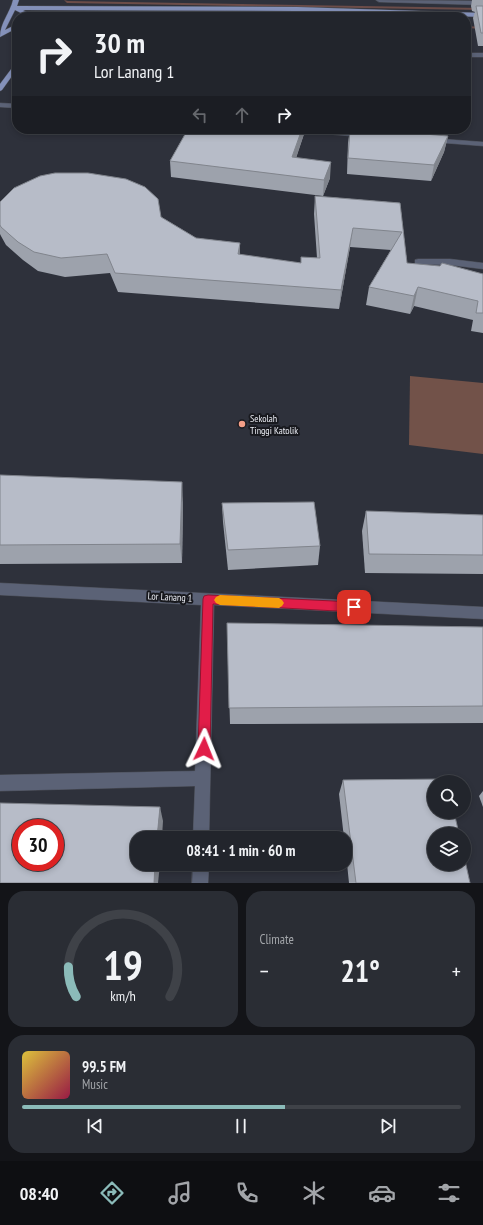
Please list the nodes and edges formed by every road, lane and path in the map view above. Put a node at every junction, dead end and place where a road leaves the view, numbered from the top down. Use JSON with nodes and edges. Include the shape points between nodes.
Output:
{"nodes":[{"id":1,"x":16,"y":0,"type":"edge"},
{"id":2,"x":379,"y":0,"type":"edge"},
{"id":3,"x":483,"y":3,"type":"edge"},
{"id":4,"x":42,"y":5,"type":"junction"},
{"id":5,"x":14,"y":8,"type":"junction"},
{"id":6,"x":22,"y":12,"type":"edge"},
{"id":7,"x":36,"y":12,"type":"edge"},
{"id":8,"x":42,"y":12,"type":"edge"},
{"id":9,"x":380,"y":12,"type":"edge"},
{"id":10,"x":471,"y":15,"type":"edge"},
{"id":11,"x":483,"y":15,"type":"edge"},
{"id":12,"x":471,"y":20,"type":"edge"},
{"id":13,"x":483,"y":20,"type":"edge"},
{"id":14,"x":12,"y":29,"type":"edge"},
{"id":15,"x":0,"y":35,"type":"edge"},
{"id":16,"x":471,"y":55,"type":"edge"},
{"id":17,"x":483,"y":55,"type":"edge"},
{"id":18,"x":12,"y":72,"type":"edge"},
{"id":19,"x":0,"y":89,"type":"edge"},
{"id":20,"x":0,"y":105,"type":"edge"},
{"id":21,"x":12,"y":106,"type":"edge"},
{"id":22,"x":350,"y":134,"type":"edge"},
{"id":23,"x":374,"y":136,"type":"edge"},
{"id":24,"x":421,"y":140,"type":"edge"},
{"id":25,"x":483,"y":144,"type":"edge"},
{"id":26,"x":418,"y":262,"type":"edge"},
{"id":27,"x":483,"y":266,"type":"edge"},
{"id":28,"x":0,"y":589,"type":"edge"},
{"id":29,"x":208,"y":599,"type":"junction"},
{"id":30,"x":483,"y":613,"type":"edge"},
{"id":31,"x":203,"y":778,"type":"junction"},
{"id":32,"x":0,"y":783,"type":"edge"},
{"id":33,"x":201,"y":831,"type":"edge"},
{"id":34,"x":201,"y":871,"type":"edge"},
{"id":35,"x":200,"y":883,"type":"edge"}],
"edges":[{"from":1,"to":5,"type":"main road"},
{"from":2,"to":3,"type":"street"},
{"from":4,"to":5,"type":"main road"},
{"from":4,"to":7,"type":"main road"},
{"from":4,"to":8,"type":"main road"},
{"from":4,"to":9,"type":"main road"},
{"from":5,"to":6,"type":"main road"},
{"from":5,"to":15,"type":"main road"},
{"from":10,"to":11,"type":"main road"},
{"from":12,"to":13,"type":"main road"},
{"from":14,"to":15,"type":"main road"},
{"from":16,"to":17,"type":"street"},
{"from":18,"to":19,"type":"main road"},
{"from":20,"to":21,"type":"street"},
{"from":22,"to":23,"type":"street"},
{"from":24,"to":25,"type":"street"},
{"from":26,"to":27,"type":"street"},
{"from":28,"to":29,"type":"street","name":"Lor Lanang 1"},
{"from":29,"to":30,"type":"street","name":"Lor Lanang 1"},
{"from":29,"to":31,"type":"street"},
{"from":31,"to":32,"type":"street"},
{"from":31,"to":33,"type":"street"},
{"from":34,"to":35,"type":"street"}]}
